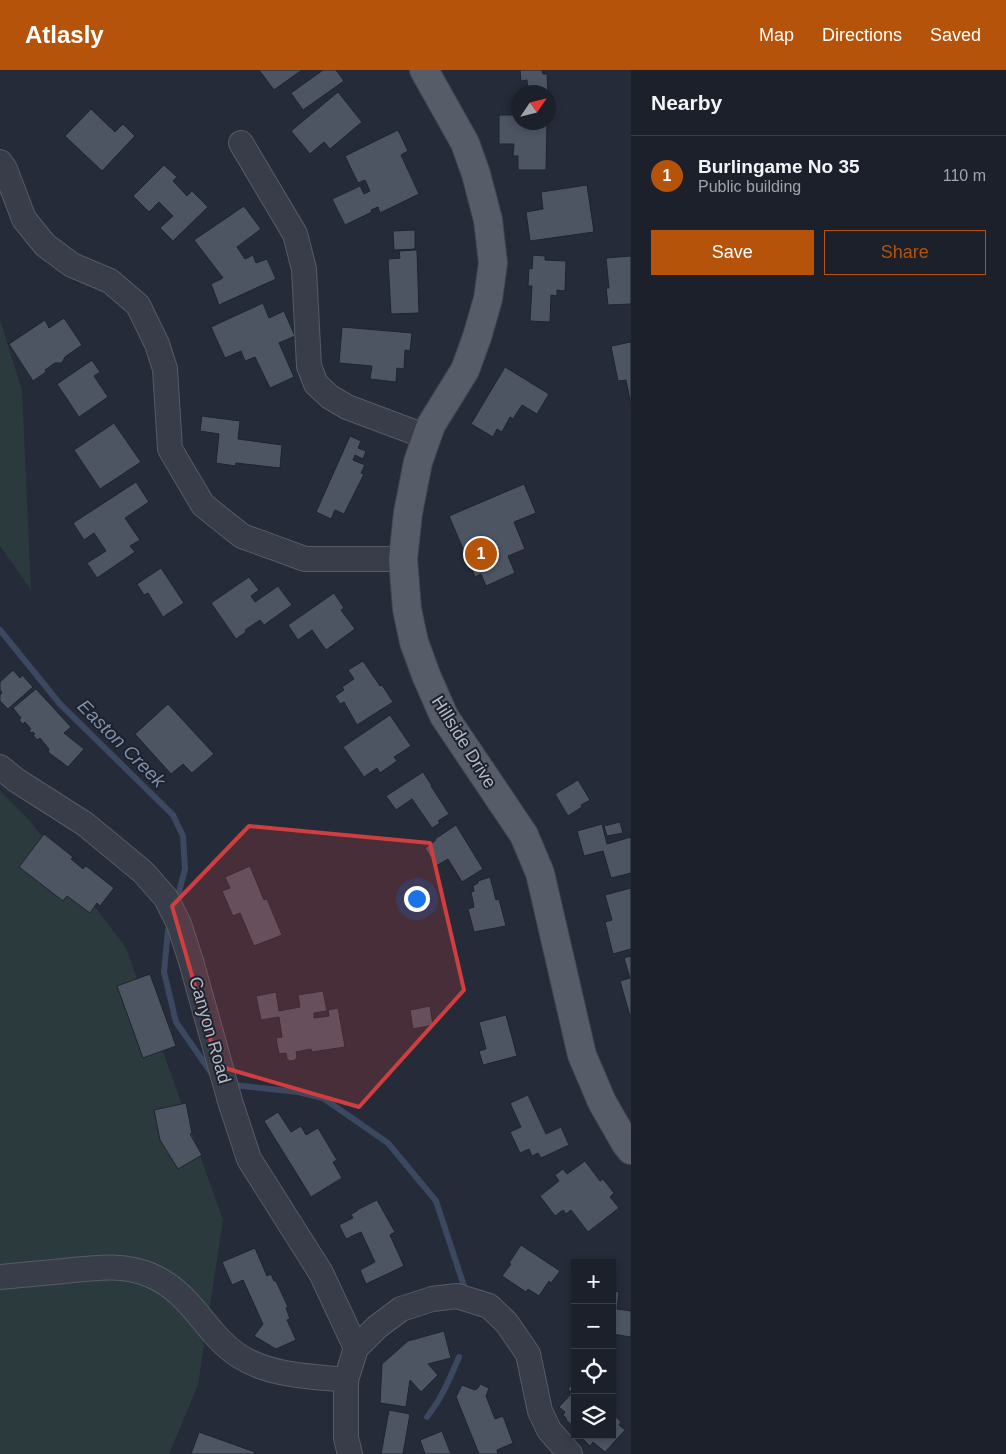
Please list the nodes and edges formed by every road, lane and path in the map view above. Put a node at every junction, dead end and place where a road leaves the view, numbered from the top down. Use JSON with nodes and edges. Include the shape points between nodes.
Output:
{"nodes":[{"id":1,"x":424,"y":70,"type":"edge"},
{"id":2,"x":241,"y":143,"type":"dead end"},
{"id":3,"x":0,"y":162,"type":"edge"},
{"id":4,"x":427,"y":437,"type":"junction"},
{"id":5,"x":403,"y":559,"type":"junction"},
{"id":6,"x":0,"y":767,"type":"edge"},
{"id":7,"x":631,"y":1150,"type":"edge"},
{"id":8,"x":0,"y":1277,"type":"edge"},
{"id":9,"x":356,"y":1348,"type":"junction"},
{"id":10,"x":346,"y":1380,"type":"junction"},
{"id":11,"x":350,"y":1454,"type":"edge"},
{"id":12,"x":570,"y":1454,"type":"edge"}],
"edges":[{"from":1,"to":4,"type":"main road","name":"Hillside Drive","via":[[465,143],[488,220],[493,263],[488,299],[465,370]]},
{"from":2,"to":4,"type":"street","via":[[295,234],[304,269],[309,366],[316,384],[347,407]]},
{"from":3,"to":5,"type":"street","via":[[24,219],[45,245],[72,265],[110,281],[138,305],[165,369],[170,449],[203,505],[242,536],[306,559]]},
{"from":4,"to":5,"type":"main road","name":"Hillside Drive","via":[[418,462]]},
{"from":5,"to":7,"type":"main road","name":"Hillside Drive","via":[[407,608],[414,642],[426,675],[444,716],[524,835],[534,857],[552,918],[582,1055],[602,1102]]},
{"from":6,"to":9,"type":"street","name":"Canyon Road","via":[[85,824],[143,872],[166,898],[188,952],[249,1159],[321,1273]]},
{"from":8,"to":10,"type":"street","via":[[111,1267],[131,1269],[171,1286],[225,1344],[256,1365],[287,1374]]},
{"from":9,"to":10,"type":"street"},
{"from":9,"to":12,"type":"street","via":[[377,1326],[401,1309],[432,1299],[457,1296],[489,1306],[506,1322],[528,1354],[540,1411],[549,1430]]},
{"from":10,"to":11,"type":"street","via":[[346,1438]]}]}
